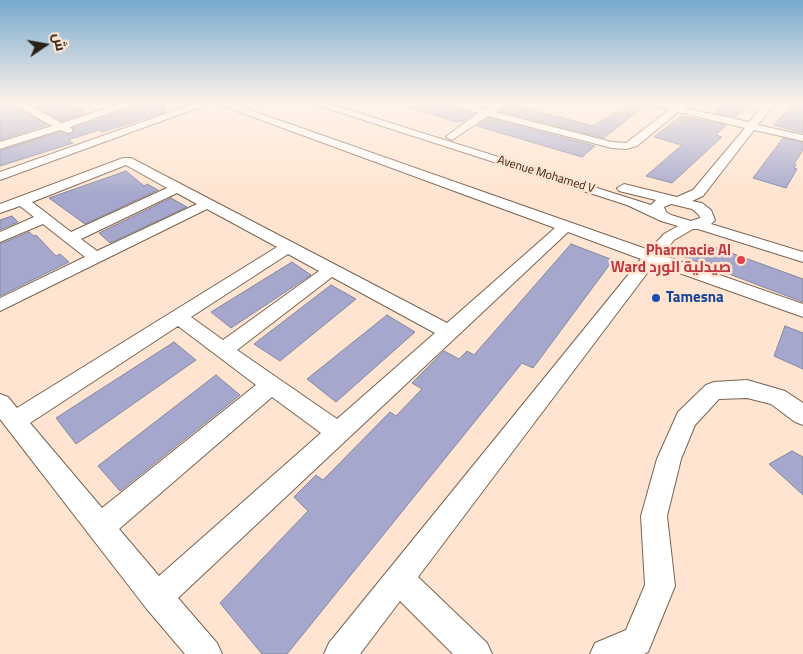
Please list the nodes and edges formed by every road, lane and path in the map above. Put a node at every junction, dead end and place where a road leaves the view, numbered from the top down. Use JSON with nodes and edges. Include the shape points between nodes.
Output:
{"nodes":[{"id":1,"x":38,"y":134,"type":"edge"},
{"id":2,"x":74,"y":134,"type":"edge"},
{"id":3,"x":122,"y":134,"type":"edge"},
{"id":4,"x":305,"y":134,"type":"edge"},
{"id":5,"x":413,"y":134,"type":"edge"},
{"id":6,"x":441,"y":134,"type":"edge"},
{"id":7,"x":457,"y":134,"type":"edge"},
{"id":8,"x":573,"y":134,"type":"edge"},
{"id":9,"x":646,"y":134,"type":"edge"},
{"id":10,"x":748,"y":134,"type":"edge"},
{"id":11,"x":784,"y":134,"type":"edge"},
{"id":12,"x":452,"y":137,"type":"junction"},
{"id":13,"x":803,"y":138,"type":"edge"},
{"id":14,"x":93,"y":144,"type":"junction"},
{"id":15,"x":0,"y":146,"type":"edge"},
{"id":16,"x":0,"y":176,"type":"edge"},
{"id":17,"x":177,"y":188,"type":"junction"},
{"id":18,"x":676,"y":200,"type":"junction"},
{"id":19,"x":22,"y":201,"type":"junction"},
{"id":20,"x":700,"y":203,"type":"junction"},
{"id":21,"x":207,"y":204,"type":"junction"},
{"id":22,"x":0,"y":210,"type":"edge"},
{"id":23,"x":44,"y":218,"type":"junction"},
{"id":24,"x":665,"y":223,"type":"junction"},
{"id":25,"x":694,"y":225,"type":"junction"},
{"id":26,"x":565,"y":227,"type":"junction"},
{"id":27,"x":0,"y":237,"type":"edge"},
{"id":28,"x":70,"y":238,"type":"junction"},
{"id":29,"x":803,"y":245,"type":"edge"},
{"id":30,"x":288,"y":247,"type":"junction"},
{"id":31,"x":803,"y":257,"type":"edge"},
{"id":32,"x":96,"y":258,"type":"junction"},
{"id":33,"x":651,"y":258,"type":"junction"},
{"id":34,"x":331,"y":270,"type":"junction"},
{"id":35,"x":0,"y":305,"type":"edge"},
{"id":36,"x":803,"y":311,"type":"edge"},
{"id":37,"x":178,"y":318,"type":"junction"},
{"id":38,"x":448,"y":332,"type":"junction"},
{"id":39,"x":223,"y":350,"type":"junction"},
{"id":40,"x":271,"y":385,"type":"junction"},
{"id":41,"x":7,"y":412,"type":"edge"},
{"id":42,"x":803,"y":414,"type":"edge"},
{"id":43,"x":338,"y":433,"type":"junction"},
{"id":44,"x":100,"y":527,"type":"junction"},
{"id":45,"x":400,"y":580,"type":"junction"},
{"id":46,"x":157,"y":597,"type":"junction"},
{"id":47,"x":206,"y":654,"type":"edge"},
{"id":48,"x":340,"y":654,"type":"edge"},
{"id":49,"x":476,"y":654,"type":"edge"},
{"id":50,"x":606,"y":654,"type":"edge"}],
"edges":[{"from":1,"to":15,"type":"street"},
{"from":2,"to":14,"type":"street"},
{"from":3,"to":14,"type":"street"},
{"from":4,"to":26,"type":"street"},
{"from":5,"to":24,"type":"street","name":"Avenue Mohamed V","via":[[632,202]]},
{"from":6,"to":12,"type":"street","name":"Avenue Mohamed V"},
{"from":7,"to":12,"type":"street"},
{"from":8,"to":9,"type":"street","via":[[626,146]]},
{"from":10,"to":20,"type":"street"},
{"from":11,"to":13,"type":"street"},
{"from":12,"to":18,"type":"street","name":"Avenue Mohamed V","via":[[640,193]]},
{"from":14,"to":16,"type":"street"},
{"from":17,"to":19,"type":"street","via":[[126,161]]},
{"from":17,"to":21,"type":"street"},
{"from":17,"to":28,"type":"street"},
{"from":18,"to":20,"type":"street"},
{"from":18,"to":24,"type":"street","via":[[657,206]]},
{"from":19,"to":22,"type":"street"},
{"from":19,"to":23,"type":"street"},
{"from":20,"to":25,"type":"street","via":[[709,217]]},
{"from":20,"to":29,"type":"street","via":[[735,224]]},
{"from":21,"to":30,"type":"street"},
{"from":21,"to":32,"type":"street"},
{"from":23,"to":27,"type":"street"},
{"from":23,"to":28,"type":"street"},
{"from":24,"to":25,"type":"street"},
{"from":24,"to":33,"type":"street"},
{"from":25,"to":31,"type":"street"},
{"from":26,"to":33,"type":"street"},
{"from":26,"to":38,"type":"street"},
{"from":28,"to":32,"type":"street"},
{"from":30,"to":34,"type":"street"},
{"from":30,"to":37,"type":"street"},
{"from":32,"to":35,"type":"street"},
{"from":33,"to":36,"type":"street"},
{"from":33,"to":45,"type":"street"},
{"from":34,"to":38,"type":"street"},
{"from":34,"to":39,"type":"street"},
{"from":37,"to":39,"type":"street"},
{"from":37,"to":41,"type":"street"},
{"from":38,"to":43,"type":"street"},
{"from":39,"to":40,"type":"street"},
{"from":40,"to":43,"type":"street"},
{"from":40,"to":44,"type":"street"},
{"from":41,"to":44,"type":"street"},
{"from":42,"to":50,"type":"street","via":[[777,397],[748,389],[714,391],[686,419],[669,460],[654,516],[660,586],[637,641]]},
{"from":43,"to":46,"type":"street"},
{"from":44,"to":46,"type":"street"},
{"from":45,"to":48,"type":"street"},
{"from":45,"to":49,"type":"street"},
{"from":46,"to":47,"type":"street"}]}
